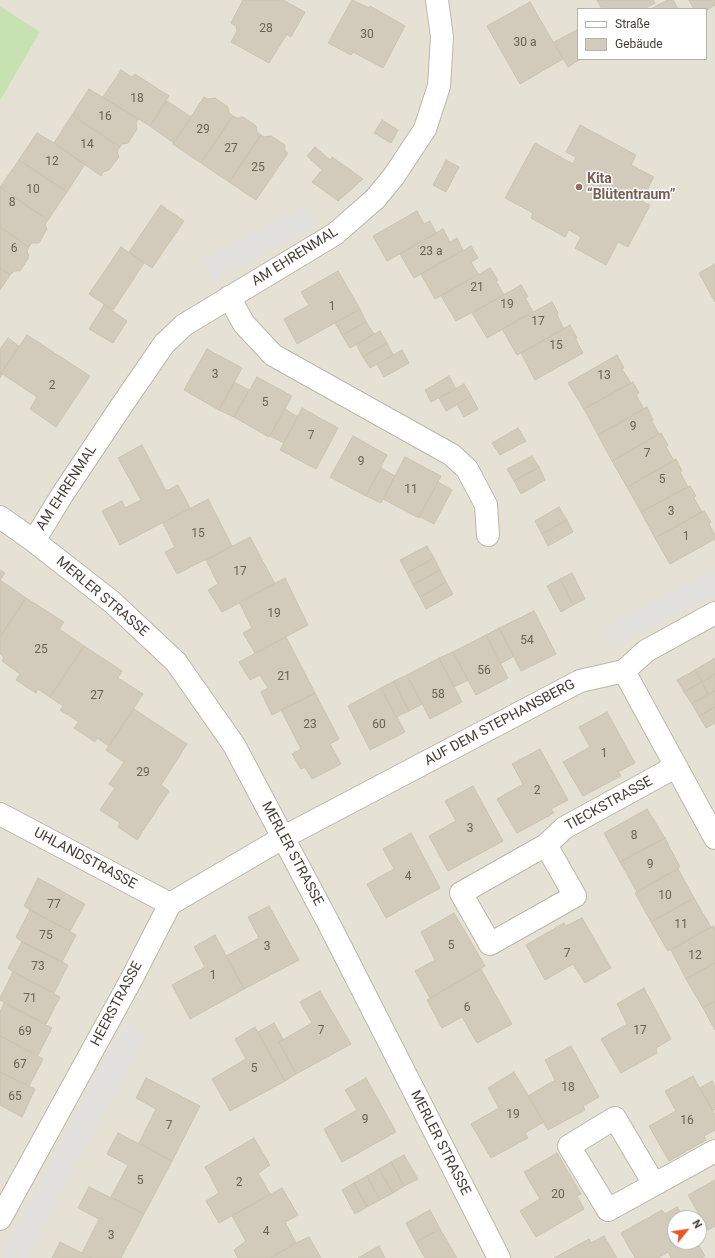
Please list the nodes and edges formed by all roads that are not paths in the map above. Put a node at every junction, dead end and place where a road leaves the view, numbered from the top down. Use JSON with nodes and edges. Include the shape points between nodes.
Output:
{"nodes":[{"id":1,"x":437,"y":0,"type":"edge"},
{"id":2,"x":229,"y":297,"type":"junction"},
{"id":3,"x":0,"y":517,"type":"edge"},
{"id":4,"x":488,"y":536,"type":"dead end"},
{"id":5,"x":34,"y":541,"type":"junction"},
{"id":6,"x":715,"y":613,"type":"edge"},
{"id":7,"x":624,"y":671,"type":"junction"},
{"id":8,"x":675,"y":767,"type":"junction"},
{"id":9,"x":0,"y":814,"type":"edge"},
{"id":10,"x":284,"y":837,"type":"junction"},
{"id":11,"x":715,"y":838,"type":"edge"},
{"id":12,"x":546,"y":845,"type":"junction"},
{"id":13,"x":170,"y":904,"type":"junction"},
{"id":14,"x":715,"y":1151,"type":"edge"},
{"id":15,"x":654,"y":1184,"type":"dead end"},
{"id":16,"x":0,"y":1219,"type":"edge"},
{"id":17,"x":498,"y":1258,"type":"edge"}],
"edges":[{"from":1,"to":2,"type":"street","name":"AM EHRENMAL","via":[[442,37],[439,86],[426,129],[394,176],[374,200],[334,234]]},
{"from":2,"to":4,"type":"street","via":[[244,324],[273,355],[452,455],[467,469],[486,505]]},
{"from":2,"to":5,"type":"street","name":"AM EHRENMAL","via":[[184,325],[164,344]]},
{"from":3,"to":5,"type":"street","name":"MERLER STRASSE"},
{"from":5,"to":10,"type":"street","name":"MERLER STRASSE","via":[[112,602],[176,662],[234,745]]},
{"from":6,"to":7,"type":"street","name":"AUF DEM STEPHANSBERG","via":[[646,651]]},
{"from":7,"to":8,"type":"street"},
{"from":7,"to":10,"type":"street","name":"AUF DEM STEPHANSBERG","via":[[580,681]]},
{"from":8,"to":11,"type":"street"},
{"from":8,"to":12,"type":"street","name":"TIECKSTRASSE","via":[[564,828]]},
{"from":9,"to":13,"type":"street","name":"UHLANDSTRASSE"},
{"from":10,"to":13,"type":"street"},
{"from":10,"to":17,"type":"street","name":"MERLER STRASSE"},
{"from":12,"to":12,"type":"street","name":"TIECKSTRASSE","via":[[461,893],[490,944],[575,896]]},
{"from":13,"to":16,"type":"street","name":"HEERSTRASSE"},
{"from":14,"to":15,"type":"street"}]}
